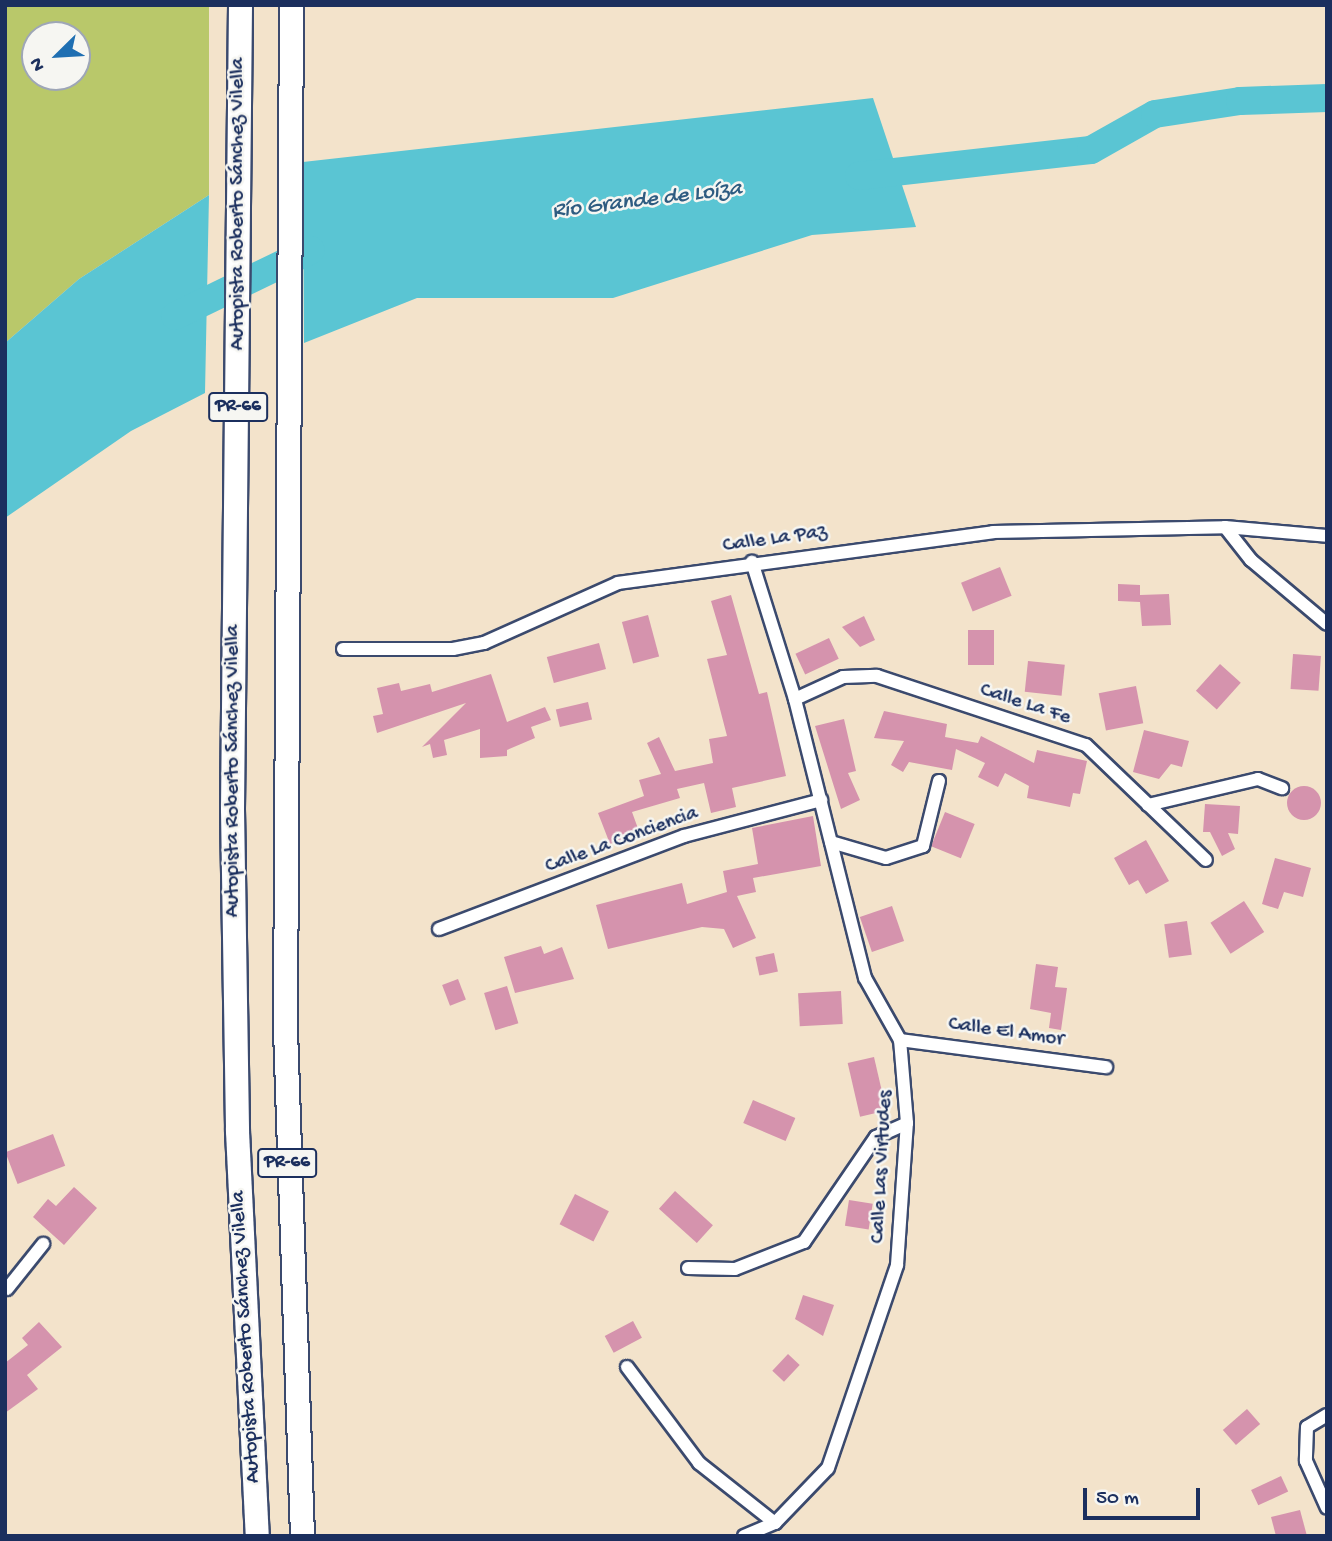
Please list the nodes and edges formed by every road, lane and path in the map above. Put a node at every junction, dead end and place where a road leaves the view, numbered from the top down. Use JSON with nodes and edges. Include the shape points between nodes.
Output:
{"nodes":[{"id":1,"x":240,"y":5,"type":"edge"},
{"id":2,"x":291,"y":5,"type":"edge"},
{"id":3,"x":1225,"y":527,"type":"junction"},
{"id":4,"x":1327,"y":536,"type":"edge"},
{"id":5,"x":752,"y":562,"type":"junction"},
{"id":6,"x":1327,"y":624,"type":"edge"},
{"id":7,"x":343,"y":649,"type":"dead end"},
{"id":8,"x":795,"y":699,"type":"junction"},
{"id":9,"x":939,"y":781,"type":"dead end"},
{"id":10,"x":1282,"y":788,"type":"dead end"},
{"id":11,"x":821,"y":800,"type":"junction"},
{"id":12,"x":1148,"y":805,"type":"junction"},
{"id":13,"x":831,"y":842,"type":"junction"},
{"id":14,"x":1206,"y":860,"type":"dead end"},
{"id":15,"x":439,"y":929,"type":"dead end"},
{"id":16,"x":900,"y":1040,"type":"junction"},
{"id":17,"x":1106,"y":1067,"type":"dead end"},
{"id":18,"x":907,"y":1123,"type":"junction"},
{"id":19,"x":43,"y":1244,"type":"dead end"},
{"id":20,"x":688,"y":1268,"type":"dead end"},
{"id":21,"x":6,"y":1289,"type":"edge"},
{"id":22,"x":627,"y":1367,"type":"dead end"},
{"id":23,"x":1327,"y":1415,"type":"edge"},
{"id":24,"x":253,"y":1474,"type":"junction"},
{"id":25,"x":300,"y":1481,"type":"junction"},
{"id":26,"x":1327,"y":1508,"type":"edge"},
{"id":27,"x":775,"y":1523,"type":"junction"},
{"id":28,"x":251,"y":1536,"type":"edge"},
{"id":29,"x":257,"y":1536,"type":"edge"},
{"id":30,"x":302,"y":1536,"type":"edge"},
{"id":31,"x":315,"y":1536,"type":"edge"},
{"id":32,"x":744,"y":1536,"type":"edge"}],
"edges":[{"from":1,"to":24,"type":"highway","name":"Autopista Roberto Sánchez Vilella","number":"PR-66","via":[[232,809]]},
{"from":2,"to":25,"type":"highway","number":"PR-66","via":[[284,789],[286,1134]]},
{"from":3,"to":4,"type":"street","name":"Calle La Paz"},
{"from":3,"to":5,"type":"street","name":"Calle La Paz","via":[[993,532]]},
{"from":3,"to":6,"type":"street","via":[[1251,560]]},
{"from":5,"to":7,"type":"street","name":"Calle La Paz","via":[[618,583],[484,643]]},
{"from":5,"to":8,"type":"street","name":"Calle Las Virtudes"},
{"from":8,"to":11,"type":"street","name":"Calle Las Virtudes"},
{"from":8,"to":12,"type":"street","name":"Calle La Fe","via":[[843,677],[877,676],[1086,745]]},
{"from":9,"to":13,"type":"street","via":[[923,846],[887,858]]},
{"from":10,"to":12,"type":"street","via":[[1258,779]]},
{"from":11,"to":13,"type":"street","name":"Calle Las Virtudes"},
{"from":11,"to":15,"type":"street","name":"Calle La Conciencia","via":[[684,836]]},
{"from":12,"to":14,"type":"street","name":"Calle La Fe"},
{"from":13,"to":16,"type":"street","name":"Calle Las Virtudes","via":[[865,978]]},
{"from":16,"to":17,"type":"street","name":"Calle El Amor"},
{"from":16,"to":18,"type":"street","name":"Calle Las Virtudes"},
{"from":18,"to":20,"type":"street","via":[[876,1137],[804,1242],[735,1269]]},
{"from":18,"to":27,"type":"street","name":"Calle Las Virtudes","via":[[897,1265],[828,1468]]},
{"from":19,"to":21,"type":"street"},
{"from":22,"to":27,"type":"street","via":[[699,1463]]},
{"from":23,"to":26,"type":"street","via":[[1307,1427],[1306,1461]]},
{"from":24,"to":28,"type":"street"},
{"from":24,"to":29,"type":"highway","name":"Autopista Roberto Sánchez Vilella","number":"PR-66"},
{"from":25,"to":30,"type":"highway","number":"PR-66"},
{"from":25,"to":31,"type":"street"},
{"from":27,"to":32,"type":"street","name":"Calle Las Virtudes"}]}
